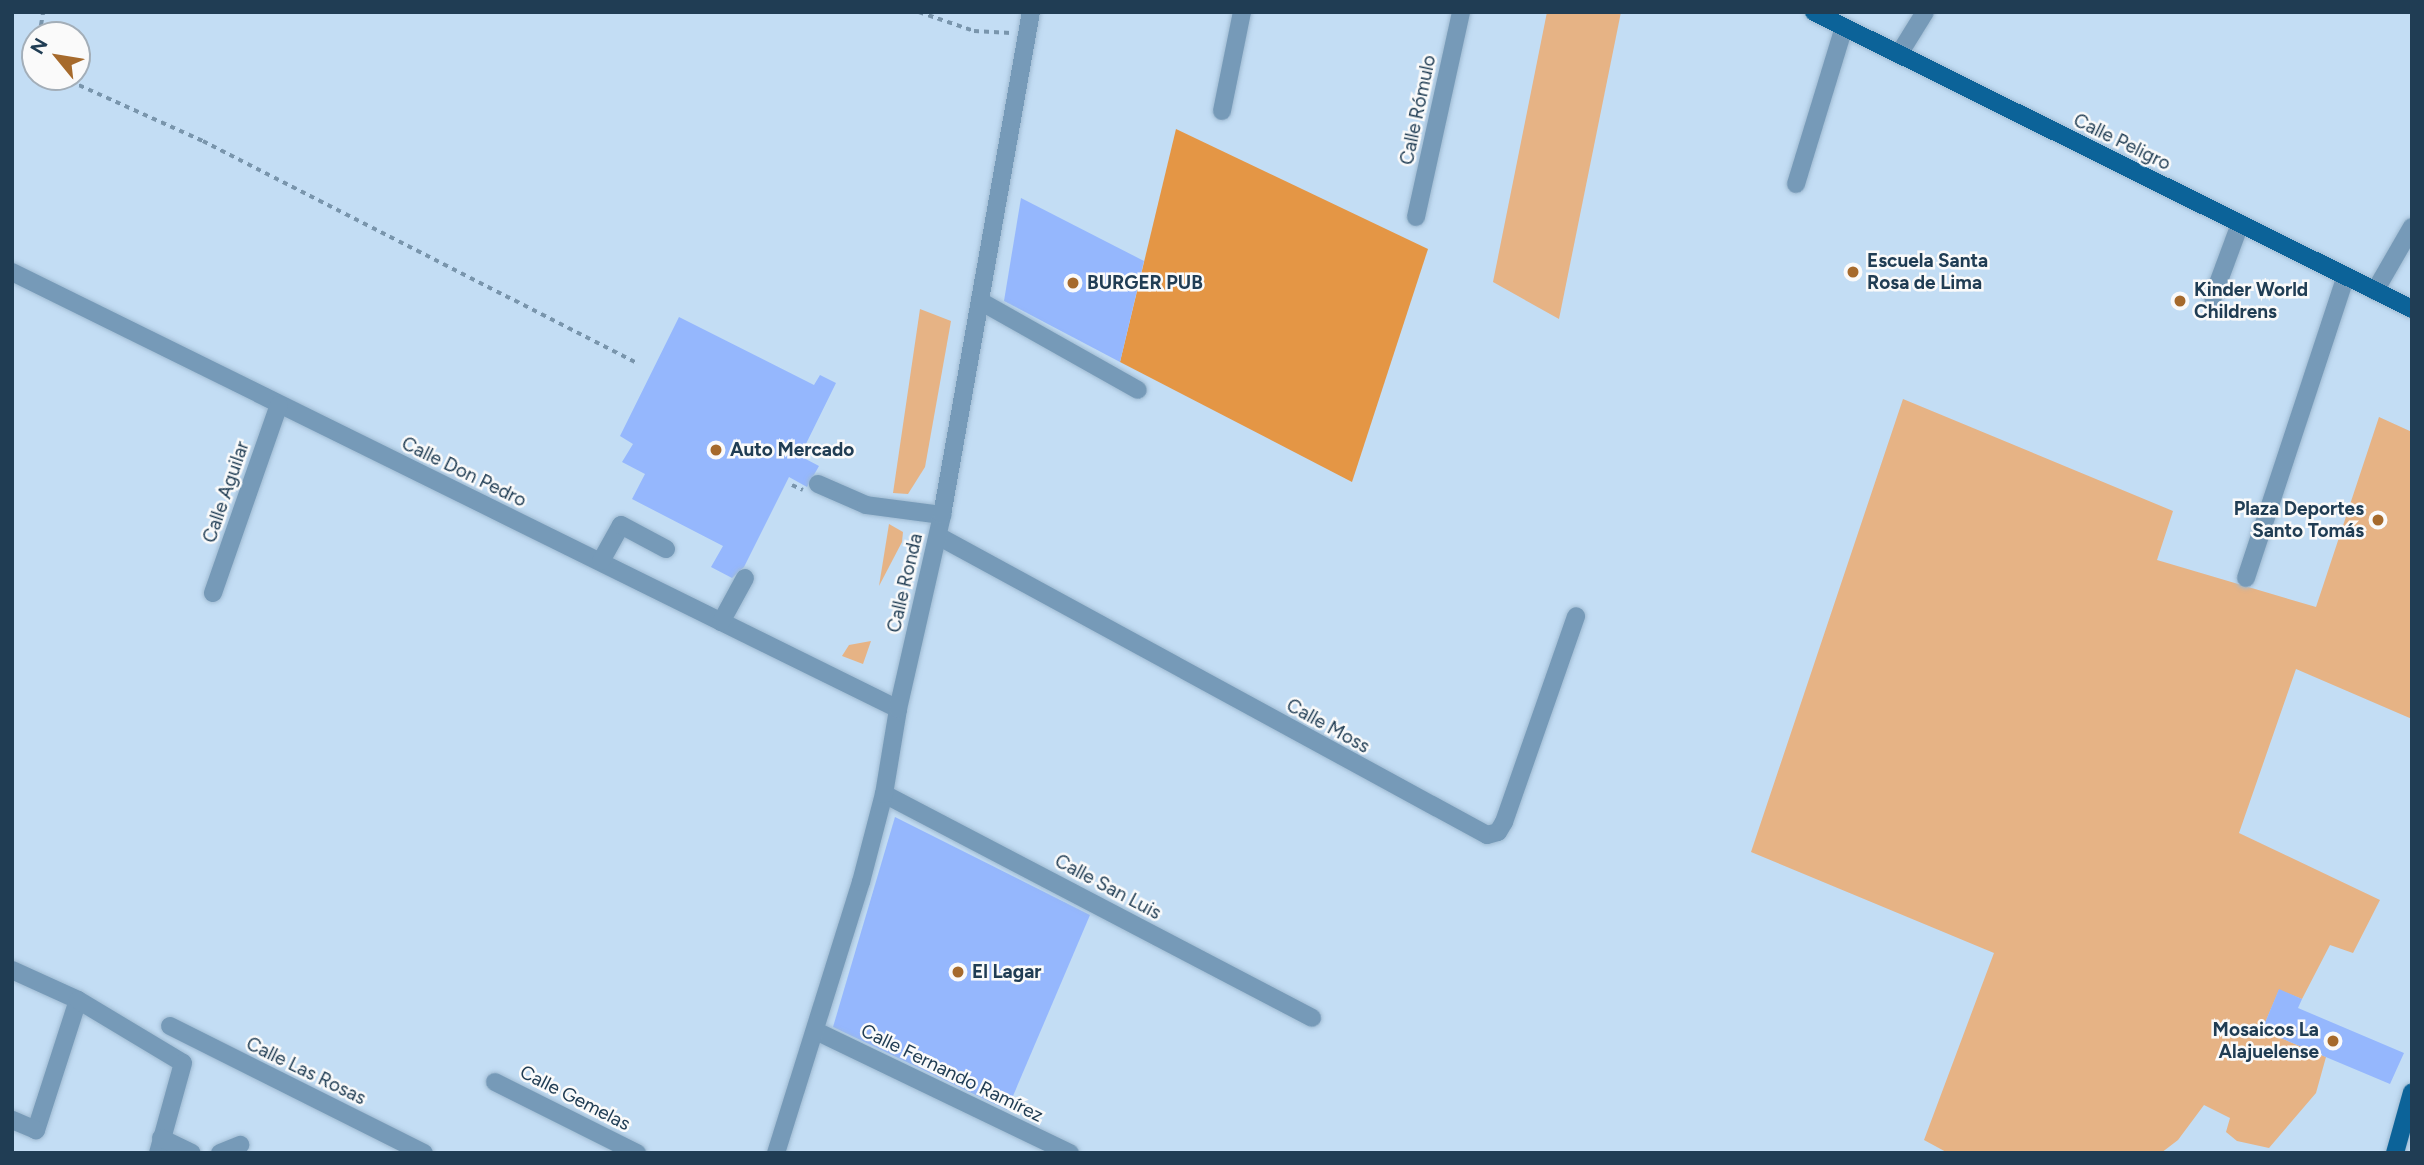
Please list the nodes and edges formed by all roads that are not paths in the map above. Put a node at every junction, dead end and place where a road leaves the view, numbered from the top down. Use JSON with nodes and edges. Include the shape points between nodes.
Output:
{"nodes":[{"id":1,"x":1031,"y":12,"type":"edge"},
{"id":2,"x":1242,"y":12,"type":"edge"},
{"id":3,"x":1461,"y":12,"type":"edge"},
{"id":4,"x":1814,"y":12,"type":"edge"},
{"id":5,"x":1925,"y":12,"type":"edge"},
{"id":6,"x":1844,"y":27,"type":"junction"},
{"id":7,"x":1899,"y":54,"type":"junction"},
{"id":8,"x":1222,"y":111,"type":"dead end"},
{"id":9,"x":1796,"y":184,"type":"dead end"},
{"id":10,"x":1416,"y":217,"type":"dead end"},
{"id":11,"x":2240,"y":223,"type":"junction"},
{"id":12,"x":2412,"y":227,"type":"edge"},
{"id":13,"x":12,"y":272,"type":"edge"},
{"id":14,"x":2346,"y":276,"type":"junction"},
{"id":15,"x":2375,"y":291,"type":"junction"},
{"id":16,"x":2213,"y":298,"type":"dead end"},
{"id":17,"x":980,"y":301,"type":"junction"},
{"id":18,"x":2412,"y":309,"type":"edge"},
{"id":19,"x":1138,"y":390,"type":"dead end"},
{"id":20,"x":279,"y":405,"type":"junction"},
{"id":21,"x":818,"y":484,"type":"dead end"},
{"id":22,"x":942,"y":515,"type":"junction"},
{"id":23,"x":938,"y":536,"type":"junction"},
{"id":24,"x":666,"y":549,"type":"dead end"},
{"id":25,"x":601,"y":561,"type":"junction"},
{"id":26,"x":745,"y":578,"type":"dead end"},
{"id":27,"x":2246,"y":579,"type":"dead end"},
{"id":28,"x":213,"y":593,"type":"dead end"},
{"id":29,"x":1576,"y":616,"type":"dead end"},
{"id":30,"x":721,"y":622,"type":"junction"},
{"id":31,"x":898,"y":709,"type":"junction"},
{"id":32,"x":884,"y":794,"type":"junction"},
{"id":33,"x":12,"y":970,"type":"edge"},
{"id":34,"x":78,"y":1000,"type":"junction"},
{"id":35,"x":1312,"y":1017,"type":"dead end"},
{"id":36,"x":170,"y":1026,"type":"dead end"},
{"id":37,"x":816,"y":1031,"type":"junction"},
{"id":38,"x":495,"y":1082,"type":"dead end"},
{"id":39,"x":2412,"y":1092,"type":"edge"},
{"id":40,"x":12,"y":1120,"type":"edge"},
{"id":41,"x":159,"y":1145,"type":"edge"},
{"id":42,"x":240,"y":1145,"type":"dead end"},
{"id":43,"x":192,"y":1153,"type":"edge"},
{"id":44,"x":220,"y":1153,"type":"edge"},
{"id":45,"x":424,"y":1153,"type":"edge"},
{"id":46,"x":637,"y":1153,"type":"edge"},
{"id":47,"x":776,"y":1153,"type":"edge"},
{"id":48,"x":1070,"y":1153,"type":"edge"},
{"id":49,"x":2395,"y":1153,"type":"edge"}],
"edges":[{"from":1,"to":17,"type":"street","name":"Calle Ronda"},
{"from":2,"to":8,"type":"street"},
{"from":3,"to":10,"type":"street","name":"Calle Rómulo"},
{"from":4,"to":6,"type":"main road","name":"Calle Peligro"},
{"from":5,"to":7,"type":"street"},
{"from":6,"to":7,"type":"main road","name":"Calle Peligro"},
{"from":6,"to":9,"type":"street"},
{"from":7,"to":11,"type":"main road","name":"Calle Peligro"},
{"from":11,"to":14,"type":"main road","name":"Calle Peligro"},
{"from":11,"to":16,"type":"street"},
{"from":12,"to":15,"type":"street"},
{"from":13,"to":20,"type":"street","name":"Calle Don Pedro"},
{"from":14,"to":15,"type":"main road","name":"Calle Peligro"},
{"from":14,"to":27,"type":"street"},
{"from":15,"to":18,"type":"main road","name":"Calle Peligro"},
{"from":17,"to":19,"type":"street"},
{"from":17,"to":22,"type":"street","name":"Calle Ronda"},
{"from":20,"to":25,"type":"street","name":"Calle Don Pedro"},
{"from":20,"to":28,"type":"street","name":"Calle Aguilar"},
{"from":21,"to":22,"type":"street","via":[[866,505]]},
{"from":22,"to":23,"type":"street","name":"Calle Ronda"},
{"from":23,"to":29,"type":"street","name":"Calle Moss","via":[[1487,835],[1498,832],[1504,822]]},
{"from":23,"to":31,"type":"street","name":"Calle Ronda"},
{"from":24,"to":25,"type":"street","via":[[621,525]]},
{"from":25,"to":30,"type":"street","name":"Calle Don Pedro"},
{"from":26,"to":30,"type":"street"},
{"from":30,"to":31,"type":"street","name":"Calle Don Pedro"},
{"from":31,"to":32,"type":"street","name":"Calle Ronda"},
{"from":32,"to":35,"type":"street","name":"Calle San Luis"},
{"from":32,"to":37,"type":"street","name":"Calle Ronda"},
{"from":33,"to":34,"type":"street"},
{"from":34,"to":40,"type":"street","via":[[36,1130]]},
{"from":34,"to":41,"type":"street","via":[[183,1063]]},
{"from":36,"to":45,"type":"street","name":"Calle Las Rosas"},
{"from":37,"to":47,"type":"street","name":"Calle Ronda"},
{"from":37,"to":48,"type":"street","name":"Calle Fernando Ramírez"},
{"from":38,"to":46,"type":"street","name":"Calle Gemelas"},
{"from":39,"to":49,"type":"main road"},
{"from":41,"to":43,"type":"street"},
{"from":42,"to":44,"type":"street"}]}
